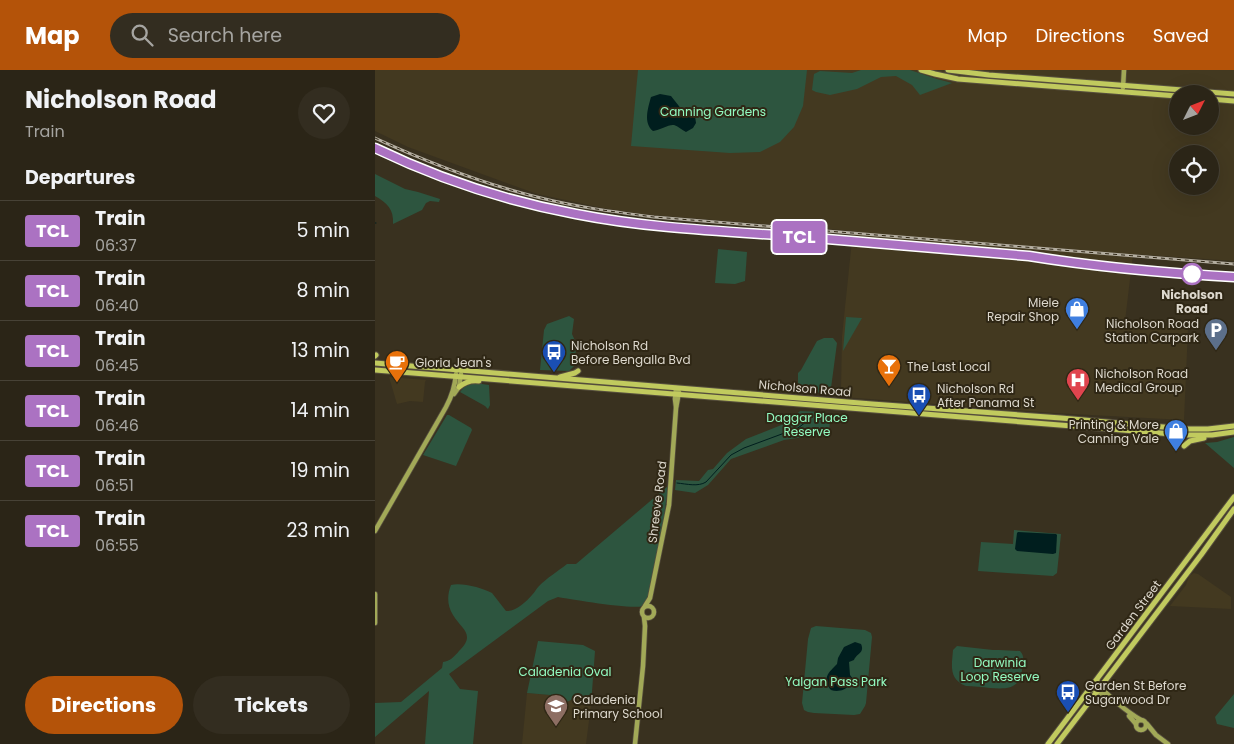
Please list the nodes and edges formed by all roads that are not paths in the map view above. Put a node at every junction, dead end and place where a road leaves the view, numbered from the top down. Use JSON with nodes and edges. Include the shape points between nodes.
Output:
{"nodes":[{"id":1,"x":921,"y":70,"type":"edge"},
{"id":2,"x":947,"y":70,"type":"edge"},
{"id":3,"x":1125,"y":70,"type":"edge"},
{"id":4,"x":1123,"y":85,"type":"junction"},
{"id":5,"x":1123,"y":92,"type":"junction"},
{"id":6,"x":1234,"y":94,"type":"edge"},
{"id":7,"x":1169,"y":95,"type":"edge"},
{"id":8,"x":1219,"y":100,"type":"edge"},
{"id":9,"x":1234,"y":101,"type":"edge"},
{"id":10,"x":375,"y":363,"type":"edge"},
{"id":11,"x":375,"y":370,"type":"edge"},
{"id":12,"x":459,"y":370,"type":"junction"},
{"id":13,"x":578,"y":371,"type":"dead end"},
{"id":14,"x":458,"y":376,"type":"junction"},
{"id":15,"x":557,"y":378,"type":"junction"},
{"id":16,"x":504,"y":380,"type":"junction"},
{"id":17,"x":459,"y":387,"type":"junction"},
{"id":18,"x":677,"y":388,"type":"junction"},
{"id":19,"x":677,"y":394,"type":"junction"},
{"id":20,"x":453,"y":395,"type":"junction"},
{"id":21,"x":773,"y":395,"type":"junction"},
{"id":22,"x":793,"y":404,"type":"junction"},
{"id":23,"x":1234,"y":425,"type":"edge"},
{"id":24,"x":1225,"y":431,"type":"junction"},
{"id":25,"x":1234,"y":432,"type":"edge"},
{"id":26,"x":1184,"y":446,"type":"dead end"},
{"id":27,"x":1234,"y":497,"type":"edge"},
{"id":28,"x":1234,"y":503,"type":"edge"},
{"id":29,"x":1234,"y":509,"type":"edge"},
{"id":30,"x":1221,"y":515,"type":"junction"},
{"id":31,"x":378,"y":526,"type":"edge"},
{"id":32,"x":375,"y":537,"type":"edge"},
{"id":33,"x":375,"y":594,"type":"edge"},
{"id":34,"x":651,"y":598,"type":"junction"},
{"id":35,"x":645,"y":606,"type":"junction"},
{"id":36,"x":652,"y":607,"type":"junction"},
{"id":37,"x":644,"y":616,"type":"junction"},
{"id":38,"x":649,"y":618,"type":"junction"},
{"id":39,"x":375,"y":623,"type":"edge"},
{"id":40,"x":1147,"y":624,"type":"junction"},
{"id":41,"x":645,"y":626,"type":"junction"},
{"id":42,"x":1127,"y":640,"type":"junction"},
{"id":43,"x":1097,"y":680,"type":"junction"},
{"id":44,"x":1099,"y":689,"type":"junction"},
{"id":45,"x":1089,"y":690,"type":"junction"},
{"id":46,"x":1141,"y":720,"type":"junction"},
{"id":47,"x":1136,"y":724,"type":"junction"},
{"id":48,"x":1146,"y":727,"type":"junction"},
{"id":49,"x":635,"y":744,"type":"edge"},
{"id":50,"x":1048,"y":744,"type":"edge"},
{"id":51,"x":1057,"y":744,"type":"edge"},
{"id":52,"x":1168,"y":744,"type":"edge"}],
"edges":[{"from":1,"to":5,"type":"main road","via":[[958,79]]},
{"from":2,"to":4,"type":"main road"},
{"from":3,"to":4,"type":"street"},
{"from":4,"to":5,"type":"street"},
{"from":4,"to":6,"type":"main road"},
{"from":5,"to":7,"type":"main road"},
{"from":8,"to":9,"type":"main road"},
{"from":10,"to":12,"type":"main road","name":"Nicholson Road"},
{"from":11,"to":14,"type":"main road","name":"Nicholson Road"},
{"from":12,"to":14,"type":"street"},
{"from":12,"to":15,"type":"main road","name":"Nicholson Road"},
{"from":13,"to":15,"type":"main road"},
{"from":14,"to":16,"type":"main road","name":"Nicholson Road"},
{"from":14,"to":17,"type":"street"},
{"from":14,"to":20,"type":"street"},
{"from":15,"to":18,"type":"main road","name":"Nicholson Road"},
{"from":16,"to":17,"type":"main road","via":[[469,381]]},
{"from":16,"to":19,"type":"main road","name":"Nicholson Road"},
{"from":17,"to":20,"type":"street"},
{"from":18,"to":19,"type":"street","name":"Shreeve Road"},
{"from":18,"to":21,"type":"main road","name":"Nicholson Road"},
{"from":19,"to":22,"type":"main road","name":"Nicholson Road"},
{"from":19,"to":34,"type":"street","name":"Shreeve Road","via":[[669,505]]},
{"from":20,"to":31,"type":"street"},
{"from":21,"to":22,"type":"main road","via":[[772,400]]},
{"from":21,"to":24,"type":"main road","name":"Nicholson Road"},
{"from":22,"to":24,"type":"main road","name":"Nicholson Road","via":[[1185,435],[1212,435]]},
{"from":23,"to":24,"type":"main road","name":"Nicholson Road"},
{"from":24,"to":25,"type":"main road","name":"Nicholson Road"},
{"from":24,"to":26,"type":"main road","via":[[1220,436],[1190,441]]},
{"from":27,"to":30,"type":"main road","name":"Garden Street"},
{"from":28,"to":30,"type":"main road"},
{"from":29,"to":40,"type":"main road","name":"Garden Street"},
{"from":30,"to":42,"type":"main road","name":"Garden Street"},
{"from":31,"to":32,"type":"street"},
{"from":33,"to":39,"type":"street"},
{"from":34,"to":35,"type":"street","name":"Shreeve Road"},
{"from":34,"to":36,"type":"street","name":"Shreeve Road"},
{"from":35,"to":36,"type":"street"},
{"from":35,"to":37,"type":"street","name":"Shreeve Road","via":[[641,611]]},
{"from":36,"to":38,"type":"street","name":"Shreeve Road","via":[[654,613]]},
{"from":37,"to":38,"type":"street"},
{"from":37,"to":41,"type":"street","name":"Shreeve Road"},
{"from":38,"to":41,"type":"street","name":"Shreeve Road"},
{"from":40,"to":42,"type":"main road","via":[[1131,641]]},
{"from":40,"to":44,"type":"main road","name":"Garden Street"},
{"from":41,"to":49,"type":"street","name":"Shreeve Road"},
{"from":42,"to":43,"type":"main road","name":"Garden Street"},
{"from":43,"to":44,"type":"street"},
{"from":43,"to":45,"type":"main road","name":"Garden Street"},
{"from":44,"to":45,"type":"street"},
{"from":44,"to":46,"type":"street"},
{"from":44,"to":47,"type":"street"},
{"from":44,"to":51,"type":"main road","name":"Garden Street"},
{"from":45,"to":50,"type":"main road","name":"Garden Street"},
{"from":46,"to":47,"type":"street"},
{"from":46,"to":48,"type":"street"},
{"from":47,"to":48,"type":"street","via":[[1139,730]]},
{"from":48,"to":52,"type":"street"}]}
